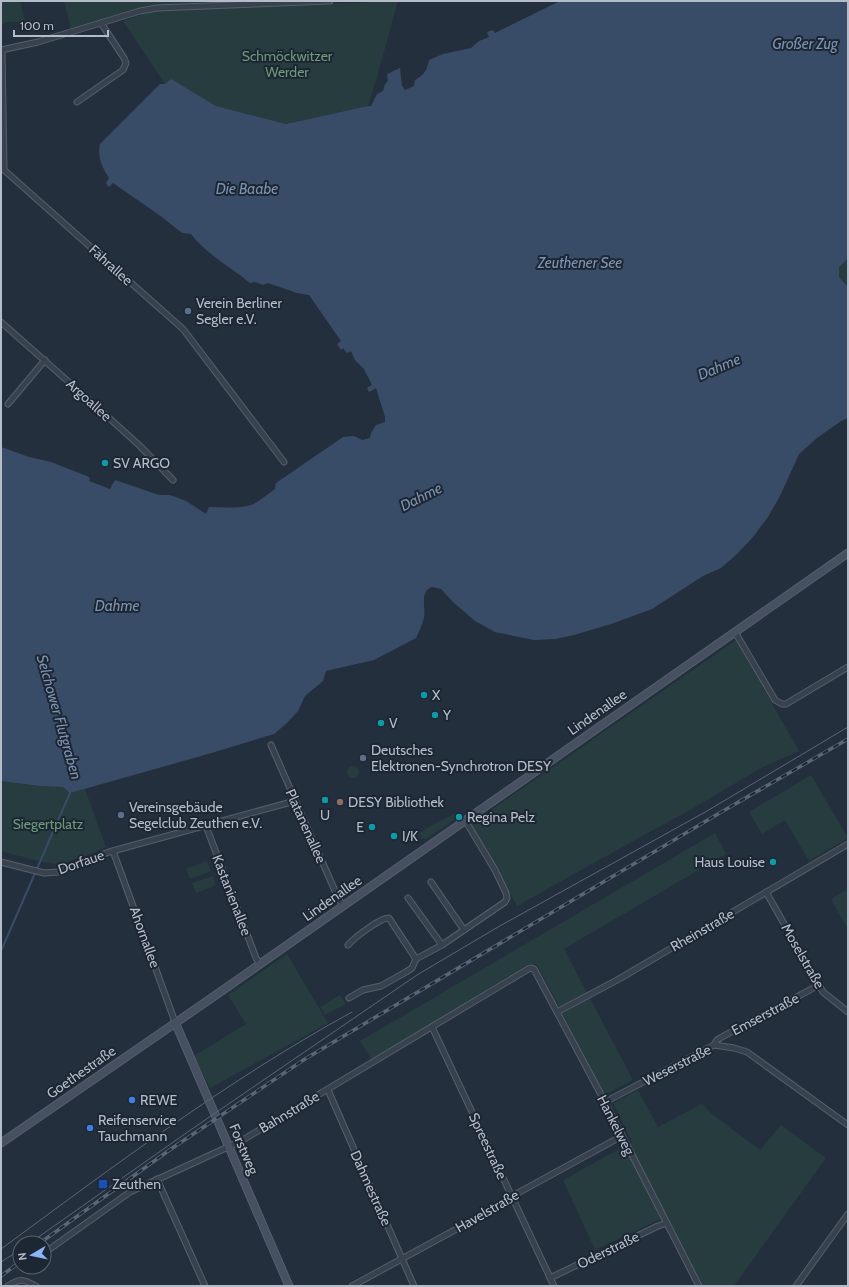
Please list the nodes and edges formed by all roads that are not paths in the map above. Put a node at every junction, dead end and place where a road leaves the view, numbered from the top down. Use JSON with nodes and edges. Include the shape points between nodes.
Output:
{"nodes":[{"id":1,"x":330,"y":1,"type":"edge"},
{"id":2,"x":101,"y":24,"type":"junction"},
{"id":3,"x":1,"y":50,"type":"edge"},
{"id":4,"x":77,"y":102,"type":"dead end"},
{"id":5,"x":3,"y":171,"type":"edge"},
{"id":6,"x":1,"y":322,"type":"edge"},
{"id":7,"x":45,"y":360,"type":"junction"},
{"id":8,"x":8,"y":404,"type":"dead end"},
{"id":9,"x":284,"y":462,"type":"dead end"},
{"id":10,"x":173,"y":480,"type":"dead end"},
{"id":11,"x":848,"y":553,"type":"edge"},
{"id":12,"x":735,"y":632,"type":"junction"},
{"id":13,"x":848,"y":667,"type":"edge"},
{"id":14,"x":270,"y":745,"type":"dead end"},
{"id":15,"x":295,"y":801,"type":"junction"},
{"id":16,"x":465,"y":820,"type":"junction"},
{"id":17,"x":206,"y":826,"type":"junction"},
{"id":18,"x":847,"y":845,"type":"edge"},
{"id":19,"x":114,"y":851,"type":"junction"},
{"id":20,"x":1,"y":862,"type":"edge"},
{"id":21,"x":431,"y":882,"type":"dead end"},
{"id":22,"x":766,"y":892,"type":"junction"},
{"id":23,"x":408,"y":898,"type":"dead end"},
{"id":24,"x":343,"y":906,"type":"junction"},
{"id":25,"x":464,"y":930,"type":"junction"},
{"id":26,"x":348,"y":944,"type":"dead end"},
{"id":27,"x":442,"y":945,"type":"junction"},
{"id":28,"x":416,"y":959,"type":"junction"},
{"id":29,"x":260,"y":964,"type":"junction"},
{"id":30,"x":530,"y":968,"type":"joint"},
{"id":31,"x":819,"y":985,"type":"junction"},
{"id":32,"x":349,"y":998,"type":"dead end"},
{"id":33,"x":557,"y":1012,"type":"junction"},
{"id":34,"x":848,"y":1012,"type":"edge"},
{"id":35,"x":176,"y":1022,"type":"junction"},
{"id":36,"x":432,"y":1027,"type":"junction"},
{"id":37,"x":714,"y":1045,"type":"junction"},
{"id":38,"x":328,"y":1090,"type":"junction"},
{"id":39,"x":605,"y":1102,"type":"junction"},
{"id":40,"x":848,"y":1125,"type":"edge"},
{"id":41,"x":622,"y":1136,"type":"junction"},
{"id":42,"x":1,"y":1142,"type":"edge"},
{"id":43,"x":228,"y":1146,"type":"junction"},
{"id":44,"x":157,"y":1179,"type":"junction"},
{"id":45,"x":512,"y":1197,"type":"junction"},
{"id":46,"x":848,"y":1214,"type":"edge"},
{"id":47,"x":667,"y":1223,"type":"junction"},
{"id":48,"x":52,"y":1247,"type":"edge"},
{"id":49,"x":402,"y":1259,"type":"junction"},
{"id":50,"x":550,"y":1278,"type":"junction"},
{"id":51,"x":8,"y":1286,"type":"edge"},
{"id":52,"x":36,"y":1286,"type":"edge"},
{"id":53,"x":205,"y":1286,"type":"edge"},
{"id":54,"x":289,"y":1286,"type":"edge"},
{"id":55,"x":352,"y":1286,"type":"edge"},
{"id":56,"x":414,"y":1286,"type":"edge"},
{"id":57,"x":554,"y":1286,"type":"edge"},
{"id":58,"x":699,"y":1286,"type":"edge"},
{"id":59,"x":796,"y":1286,"type":"edge"}],
"edges":[{"from":1,"to":2,"type":"street","via":[[157,8]]},
{"from":2,"to":3,"type":"street"},
{"from":2,"to":4,"type":"street","via":[[124,58],[125,67]]},
{"from":3,"to":5,"type":"street","name":"Fährallee"},
{"from":5,"to":9,"type":"street","name":"Fährallee","via":[[183,329]]},
{"from":6,"to":7,"type":"street","name":"Argoallee"},
{"from":7,"to":8,"type":"street"},
{"from":7,"to":10,"type":"street","name":"Argoallee"},
{"from":11,"to":12,"type":"main road","name":"Lindenallee"},
{"from":12,"to":13,"type":"street","via":[[775,700],[782,704],[794,700]]},
{"from":12,"to":16,"type":"main road","name":"Lindenallee"},
{"from":14,"to":15,"type":"street","name":"Platanenallee"},
{"from":15,"to":17,"type":"street","name":"Dorfaue"},
{"from":15,"to":24,"type":"street","name":"Platanenallee"},
{"from":16,"to":24,"type":"main road","name":"Lindenallee"},
{"from":16,"to":25,"type":"street","via":[[495,870],[508,898]]},
{"from":17,"to":19,"type":"street","name":"Dorfaue"},
{"from":17,"to":29,"type":"street","name":"Kastanienallee"},
{"from":18,"to":22,"type":"street","name":"Rheinstraße"},
{"from":19,"to":20,"type":"street","name":"Dorfaue","via":[[58,872],[44,873]]},
{"from":19,"to":35,"type":"street","name":"Ahornallee"},
{"from":21,"to":25,"type":"street"},
{"from":22,"to":31,"type":"street","name":"Moselstraße"},
{"from":22,"to":33,"type":"street","name":"Rheinstraße","via":[[610,984]]},
{"from":23,"to":27,"type":"street"},
{"from":24,"to":29,"type":"main road","name":"Lindenallee"},
{"from":25,"to":27,"type":"street"},
{"from":26,"to":28,"type":"street","via":[[378,922],[389,918]]},
{"from":27,"to":28,"type":"street"},
{"from":28,"to":32,"type":"street","via":[[412,968],[386,984],[363,990]]},
{"from":29,"to":35,"type":"main road","name":"Lindenallee"},
{"from":30,"to":33,"type":"street","name":"Hankelweg","via":[[534,969]]},
{"from":30,"to":36,"type":"street","name":"Bahnstraße"},
{"from":31,"to":34,"type":"street","name":"Moselstraße","via":[[827,996]]},
{"from":31,"to":37,"type":"street","name":"Emserstraße","via":[[716,1040]]},
{"from":33,"to":39,"type":"street","name":"Hankelweg"},
{"from":35,"to":42,"type":"main road","name":"Goethestraße"},
{"from":35,"to":43,"type":"main road","name":"Forstweg"},
{"from":36,"to":38,"type":"street","name":"Bahnstraße"},
{"from":36,"to":45,"type":"street","name":"Spreestraße"},
{"from":37,"to":39,"type":"street","name":"Weserstraße"},
{"from":37,"to":40,"type":"street","name":"Weserstraße","via":[[747,1052]]},
{"from":38,"to":43,"type":"street","name":"Bahnstraße"},
{"from":38,"to":49,"type":"street","name":"Dahmestraße"},
{"from":39,"to":41,"type":"street","name":"Hankelweg"},
{"from":41,"to":45,"type":"street","name":"Havelstraße"},
{"from":41,"to":47,"type":"street","name":"Hankelweg"},
{"from":43,"to":44,"type":"street","name":"Bahnstraße"},
{"from":43,"to":54,"type":"main road","name":"Forstweg"},
{"from":44,"to":48,"type":"street","name":"Bahnstraße","via":[[124,1195]]},
{"from":44,"to":53,"type":"street"},
{"from":45,"to":49,"type":"street","name":"Havelstraße"},
{"from":45,"to":50,"type":"street","name":"Spreestraße"},
{"from":46,"to":59,"type":"street"},
{"from":47,"to":50,"type":"street","name":"Oderstraße"},
{"from":47,"to":58,"type":"street","name":"Hankelweg"},
{"from":49,"to":55,"type":"street","name":"Havelstraße"},
{"from":49,"to":56,"type":"street","name":"Dahmestraße"},
{"from":50,"to":57,"type":"street","name":"Spreestraße"},
{"from":51,"to":52,"type":"street","via":[[19,1280]]}]}
